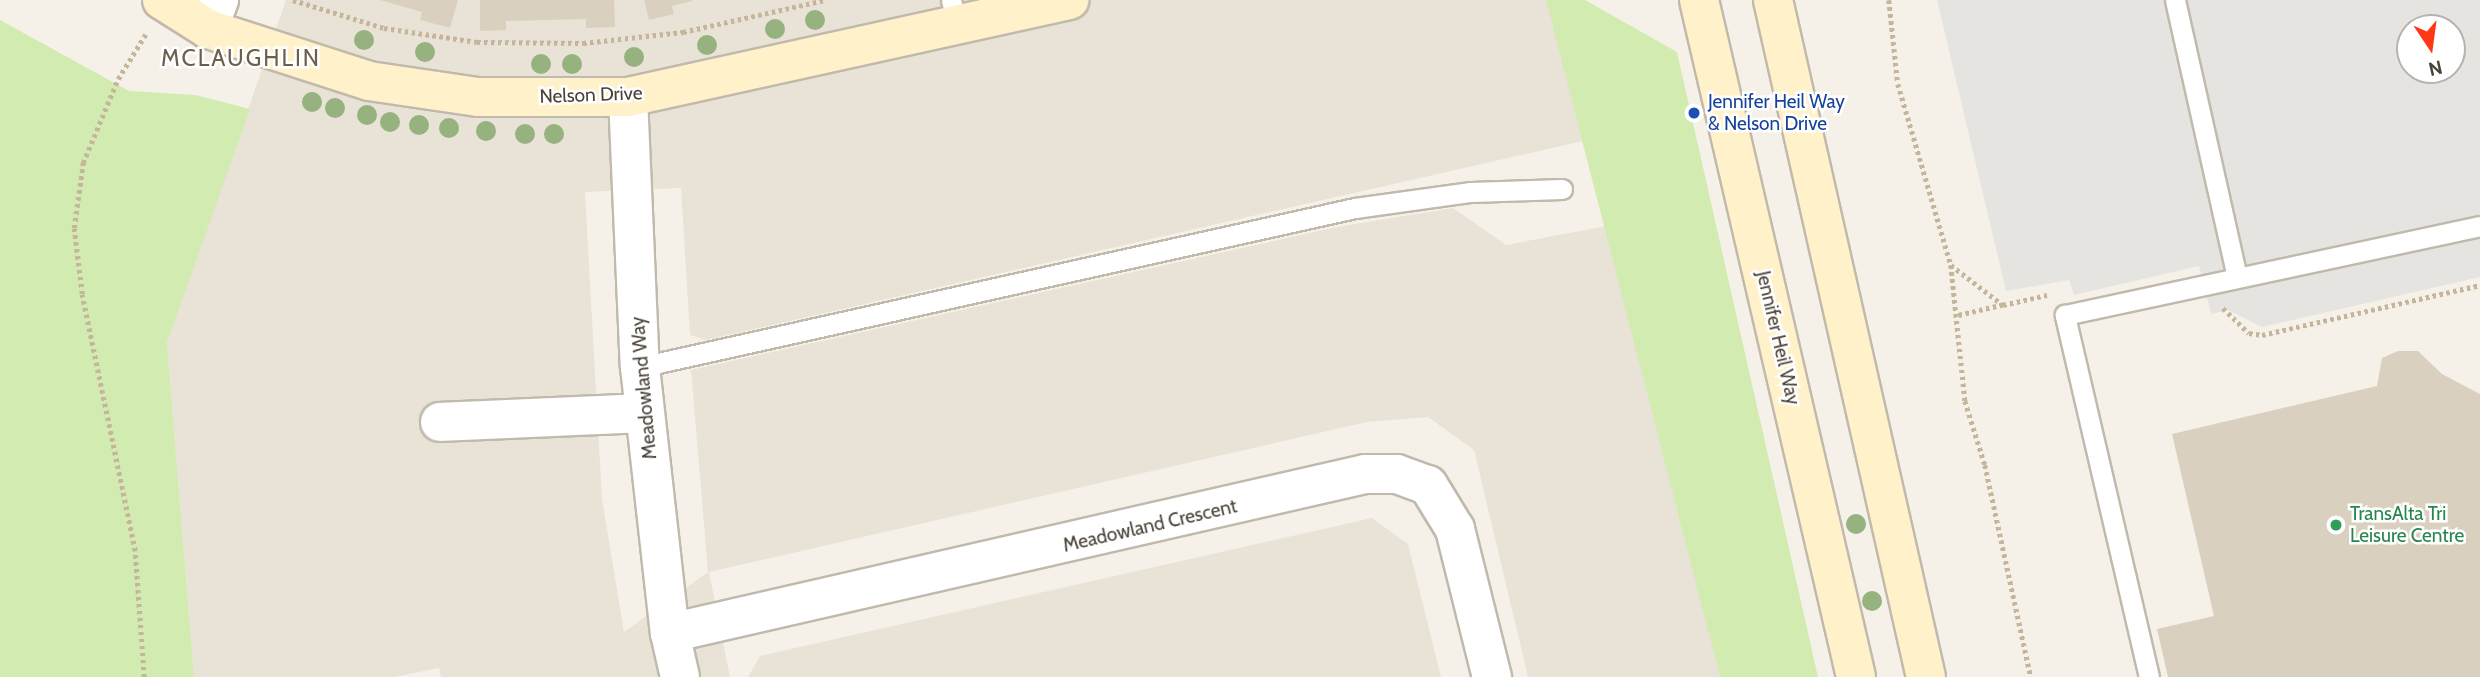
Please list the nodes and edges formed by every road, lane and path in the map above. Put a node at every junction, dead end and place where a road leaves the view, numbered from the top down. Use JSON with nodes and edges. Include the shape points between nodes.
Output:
{"nodes":[{"id":1,"x":293,"y":0,"type":"edge"},
{"id":2,"x":825,"y":0,"type":"edge"},
{"id":3,"x":1069,"y":0,"type":"edge"},
{"id":4,"x":1699,"y":0,"type":"edge"},
{"id":5,"x":1773,"y":0,"type":"edge"},
{"id":6,"x":1889,"y":0,"type":"edge"},
{"id":7,"x":2175,"y":0,"type":"edge"},
{"id":8,"x":954,"y":13,"type":"edge"},
{"id":9,"x":155,"y":15,"type":"edge"},
{"id":10,"x":214,"y":15,"type":"edge"},
{"id":11,"x":628,"y":97,"type":"junction"},
{"id":12,"x":1562,"y":189,"type":"dead end"},
{"id":13,"x":2480,"y":226,"type":"edge"},
{"id":14,"x":1951,"y":265,"type":"junction"},
{"id":15,"x":2237,"y":277,"type":"junction"},
{"id":16,"x":2480,"y":285,"type":"edge"},
{"id":17,"x":2199,"y":286,"type":"junction"},
{"id":18,"x":2056,"y":293,"type":"dead end"},
{"id":19,"x":2003,"y":305,"type":"junction"},
{"id":20,"x":1956,"y":316,"type":"junction"},
{"id":21,"x":640,"y":367,"type":"junction"},
{"id":22,"x":645,"y":412,"type":"junction"},
{"id":23,"x":440,"y":422,"type":"dead end"},
{"id":24,"x":670,"y":633,"type":"junction"},
{"id":25,"x":144,"y":677,"type":"edge"},
{"id":26,"x":680,"y":677,"type":"edge"},
{"id":27,"x":1492,"y":677,"type":"edge"},
{"id":28,"x":1856,"y":677,"type":"edge"},
{"id":29,"x":1926,"y":677,"type":"edge"},
{"id":30,"x":2031,"y":677,"type":"edge"},
{"id":31,"x":2149,"y":677,"type":"edge"}],
"edges":[{"from":1,"to":2,"type":"path","via":[[397,30],[477,42],[583,43],[683,32]]},
{"from":3,"to":8,"type":"main road","name":"Nelson Drive"},
{"from":4,"to":28,"type":"main road","name":"Jennifer Heil Way"},
{"from":5,"to":29,"type":"main road"},
{"from":6,"to":14,"type":"path","via":[[1898,84]]},
{"from":7,"to":15,"type":"lane"},
{"from":8,"to":11,"type":"main road","name":"Nelson Drive"},
{"from":9,"to":10,"type":"main road","name":"Nelson Drive"},
{"from":9,"to":25,"type":"path","via":[[118,79],[83,163],[74,216],[82,294],[135,551]]},
{"from":10,"to":11,"type":"main road","name":"Nelson Drive","via":[[369,81],[478,97]]},
{"from":11,"to":21,"type":"street","name":"Meadowland Way"},
{"from":12,"to":21,"type":"lane","via":[[1471,192],[1354,208]]},
{"from":13,"to":15,"type":"lane"},
{"from":14,"to":19,"type":"path"},
{"from":14,"to":20,"type":"path"},
{"from":15,"to":17,"type":"lane"},
{"from":16,"to":17,"type":"path","via":[[2255,335]]},
{"from":17,"to":31,"type":"lane","via":[[2065,315]]},
{"from":18,"to":19,"type":"path"},
{"from":19,"to":20,"type":"path"},
{"from":20,"to":30,"type":"path","via":[[1965,401],[1985,465]]},
{"from":21,"to":22,"type":"street","name":"Meadowland Way"},
{"from":22,"to":23,"type":"street"},
{"from":22,"to":24,"type":"street","name":"Meadowland Way"},
{"from":24,"to":26,"type":"street","name":"Meadowland Way"},
{"from":24,"to":27,"type":"street","name":"Meadowland Crescent","via":[[1365,474],[1397,474],[1428,485],[1445,506]]}]}
